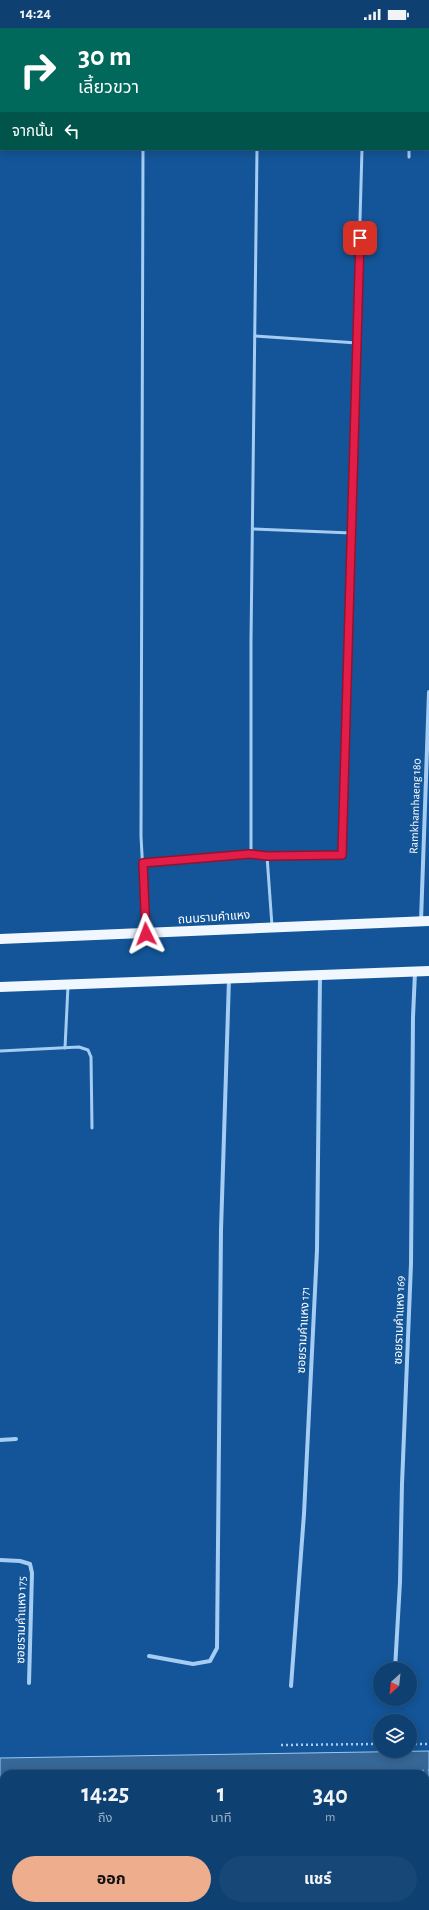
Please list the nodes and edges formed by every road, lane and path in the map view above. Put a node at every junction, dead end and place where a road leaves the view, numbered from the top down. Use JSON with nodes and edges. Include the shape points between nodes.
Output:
{"nodes":[{"id":1,"x":143,"y":150,"type":"edge"},
{"id":2,"x":257,"y":150,"type":"edge"},
{"id":3,"x":362,"y":150,"type":"edge"},
{"id":4,"x":409,"y":150,"type":"edge"},
{"id":5,"x":409,"y":157,"type":"dead end"},
{"id":6,"x":255,"y":336,"type":"junction"},
{"id":7,"x":357,"y":343,"type":"junction"},
{"id":8,"x":253,"y":529,"type":"junction"},
{"id":9,"x":351,"y":533,"type":"junction"},
{"id":10,"x":429,"y":692,"type":"edge"},
{"id":11,"x":250,"y":854,"type":"junction"},
{"id":12,"x":267,"y":856,"type":"junction"},
{"id":13,"x":143,"y":863,"type":"junction"},
{"id":14,"x":425,"y":921,"type":"edge"},
{"id":15,"x":272,"y":926,"type":"junction"},
{"id":16,"x":146,"y":934,"type":"junction"},
{"id":17,"x":0,"y":939,"type":"edge"},
{"id":18,"x":429,"y":971,"type":"edge"},
{"id":19,"x":415,"y":972,"type":"junction"},
{"id":20,"x":320,"y":976,"type":"junction"},
{"id":21,"x":229,"y":978,"type":"junction"},
{"id":22,"x":68,"y":984,"type":"junction"},
{"id":23,"x":0,"y":987,"type":"edge"},
{"id":24,"x":65,"y":1048,"type":"junction"},
{"id":25,"x":0,"y":1051,"type":"edge"},
{"id":26,"x":92,"y":1128,"type":"dead end"},
{"id":27,"x":16,"y":1439,"type":"dead end"},
{"id":28,"x":0,"y":1440,"type":"edge"},
{"id":29,"x":0,"y":1560,"type":"edge"},
{"id":30,"x":149,"y":1656,"type":"dead end"},
{"id":31,"x":395,"y":1662,"type":"edge"},
{"id":32,"x":29,"y":1683,"type":"dead end"},
{"id":33,"x":291,"y":1686,"type":"dead end"},
{"id":34,"x":373,"y":1744,"type":"edge"},
{"id":35,"x":417,"y":1744,"type":"edge"},
{"id":36,"x":429,"y":1744,"type":"edge"},
{"id":37,"x":281,"y":1745,"type":"dead end"}],
"edges":[{"from":1,"to":13,"type":"lane"},
{"from":2,"to":6,"type":"lane"},
{"from":3,"to":7,"type":"lane"},
{"from":4,"to":5,"type":"lane"},
{"from":6,"to":7,"type":"lane"},
{"from":6,"to":8,"type":"lane"},
{"from":7,"to":9,"type":"lane"},
{"from":8,"to":9,"type":"lane"},
{"from":8,"to":11,"type":"lane"},
{"from":9,"to":12,"type":"lane","via":[[342,855]]},
{"from":10,"to":14,"type":"street","name":"Ramkhamhaeng 180"},
{"from":11,"to":12,"type":"lane"},
{"from":11,"to":13,"type":"lane"},
{"from":12,"to":15,"type":"lane"},
{"from":13,"to":16,"type":"lane"},
{"from":14,"to":15,"type":"main road","name":"ถนนรามคำแหง"},
{"from":15,"to":16,"type":"main road","name":"ถนนรามคำแหง"},
{"from":16,"to":17,"type":"main road","name":"ถนนรามคำแหง"},
{"from":18,"to":19,"type":"main road"},
{"from":19,"to":20,"type":"main road"},
{"from":19,"to":31,"type":"street","name":"ซอยรามคำแหง 169","via":[[411,1264]]},
{"from":20,"to":21,"type":"main road"},
{"from":20,"to":33,"type":"street","name":"ซอยรามคำแหง 171","via":[[317,1250],[304,1514]]},
{"from":21,"to":22,"type":"main road"},
{"from":21,"to":30,"type":"street","via":[[221,1230],[217,1648],[210,1661],[192,1664]]},
{"from":22,"to":23,"type":"main road"},
{"from":22,"to":24,"type":"lane"},
{"from":24,"to":25,"type":"lane"},
{"from":24,"to":26,"type":"lane","via":[[79,1047],[88,1050],[91,1057]]},
{"from":27,"to":28,"type":"street"},
{"from":29,"to":32,"type":"street","name":"ซอยรามคำแหง 175","via":[[30,1564],[32,1573]]},
{"from":34,"to":37,"type":"path"},
{"from":35,"to":36,"type":"path"}]}
